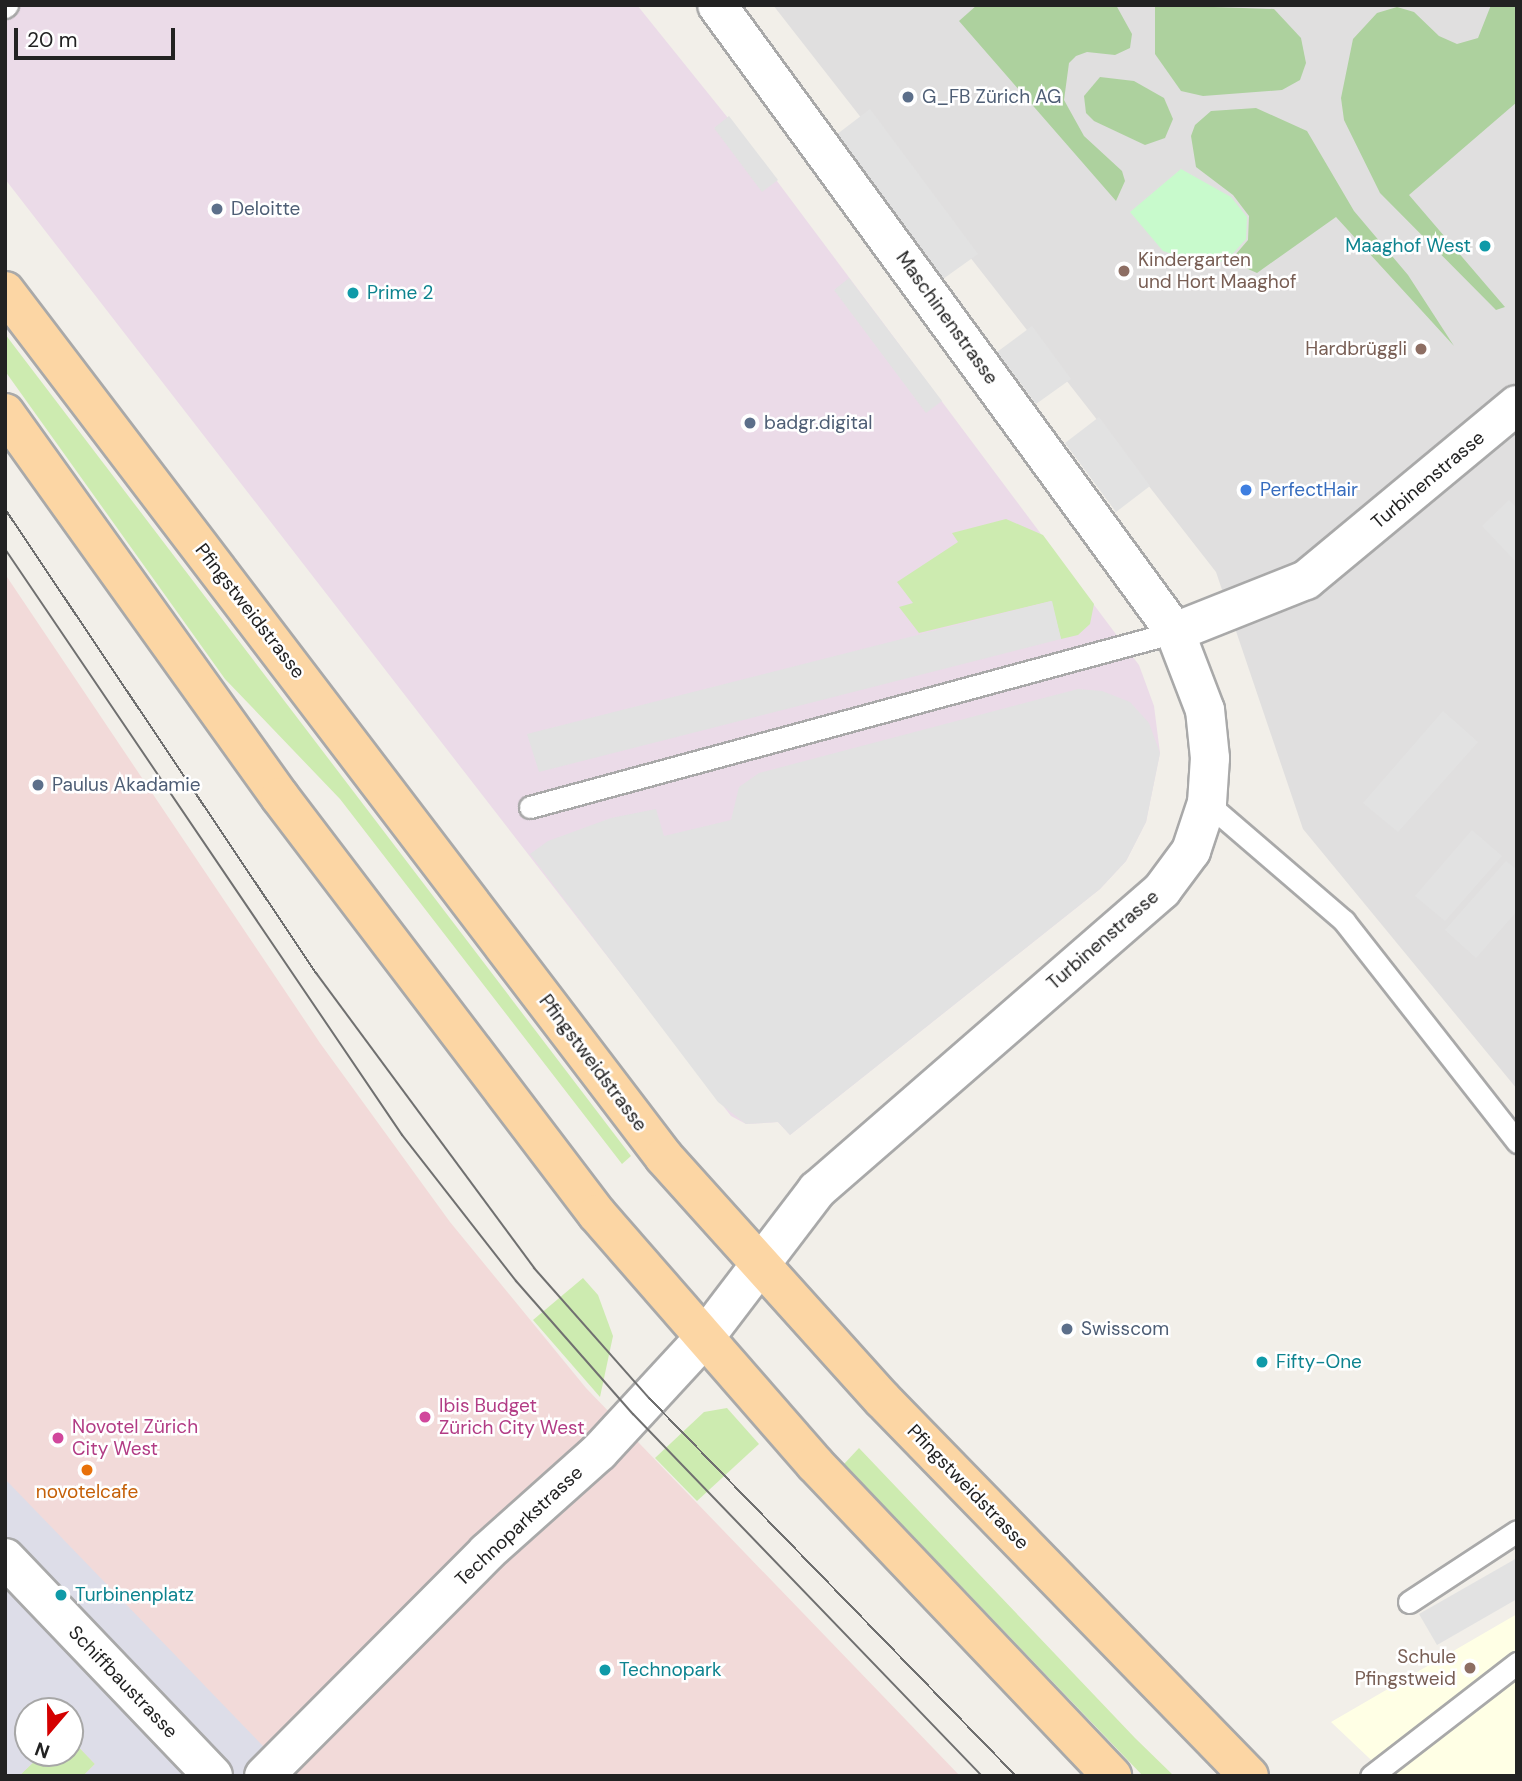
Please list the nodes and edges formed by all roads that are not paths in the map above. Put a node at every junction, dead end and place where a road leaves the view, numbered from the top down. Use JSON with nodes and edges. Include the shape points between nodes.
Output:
{"nodes":[{"id":1,"x":717,"y":5,"type":"edge"},
{"id":2,"x":5,"y":291,"type":"edge"},
{"id":3,"x":1517,"y":405,"type":"edge"},
{"id":4,"x":5,"y":413,"type":"edge"},
{"id":5,"x":1175,"y":632,"type":"junction"},
{"id":6,"x":1207,"y":803,"type":"junction"},
{"id":7,"x":530,"y":807,"type":"dead end"},
{"id":8,"x":1517,"y":1142,"type":"edge"},
{"id":9,"x":761,"y":1264,"type":"junction"},
{"id":10,"x":705,"y":1337,"type":"junction"},
{"id":11,"x":1517,"y":1531,"type":"edge"},
{"id":12,"x":5,"y":1558,"type":"edge"},
{"id":13,"x":1409,"y":1602,"type":"dead end"},
{"id":14,"x":1517,"y":1663,"type":"edge"},
{"id":15,"x":213,"y":1776,"type":"edge"},
{"id":16,"x":264,"y":1776,"type":"edge"},
{"id":17,"x":1112,"y":1776,"type":"edge"},
{"id":18,"x":1249,"y":1776,"type":"edge"},
{"id":19,"x":1371,"y":1776,"type":"edge"}],
"edges":[{"from":1,"to":5,"type":"street","name":"Maschinenstrasse"},
{"from":2,"to":9,"type":"main road","name":"Pfingstweidstrasse","via":[[664,1157]]},
{"from":3,"to":5,"type":"street","name":"Turbinenstrasse","via":[[1306,580]]},
{"from":4,"to":10,"type":"main road","via":[[289,808],[597,1214]]},
{"from":5,"to":6,"type":"street","name":"Turbinenstrasse","via":[[1205,710],[1210,758]]},
{"from":5,"to":7,"type":"lane"},
{"from":6,"to":8,"type":"lane","via":[[1344,921]]},
{"from":6,"to":9,"type":"street","name":"Turbinenstrasse","via":[[1191,851],[1161,890],[836,1172]]},
{"from":9,"to":10,"type":"street","name":"Technoparkstrasse"},
{"from":9,"to":18,"type":"main road","name":"Pfingstweidstrasse","via":[[882,1399]]},
{"from":10,"to":16,"type":"street","name":"Technoparkstrasse","via":[[598,1452],[487,1552]]},
{"from":10,"to":17,"type":"main road","via":[[815,1464]]},
{"from":11,"to":13,"type":"lane"},
{"from":12,"to":15,"type":"street","name":"Schiffbaustrasse"},
{"from":14,"to":19,"type":"lane"}]}
